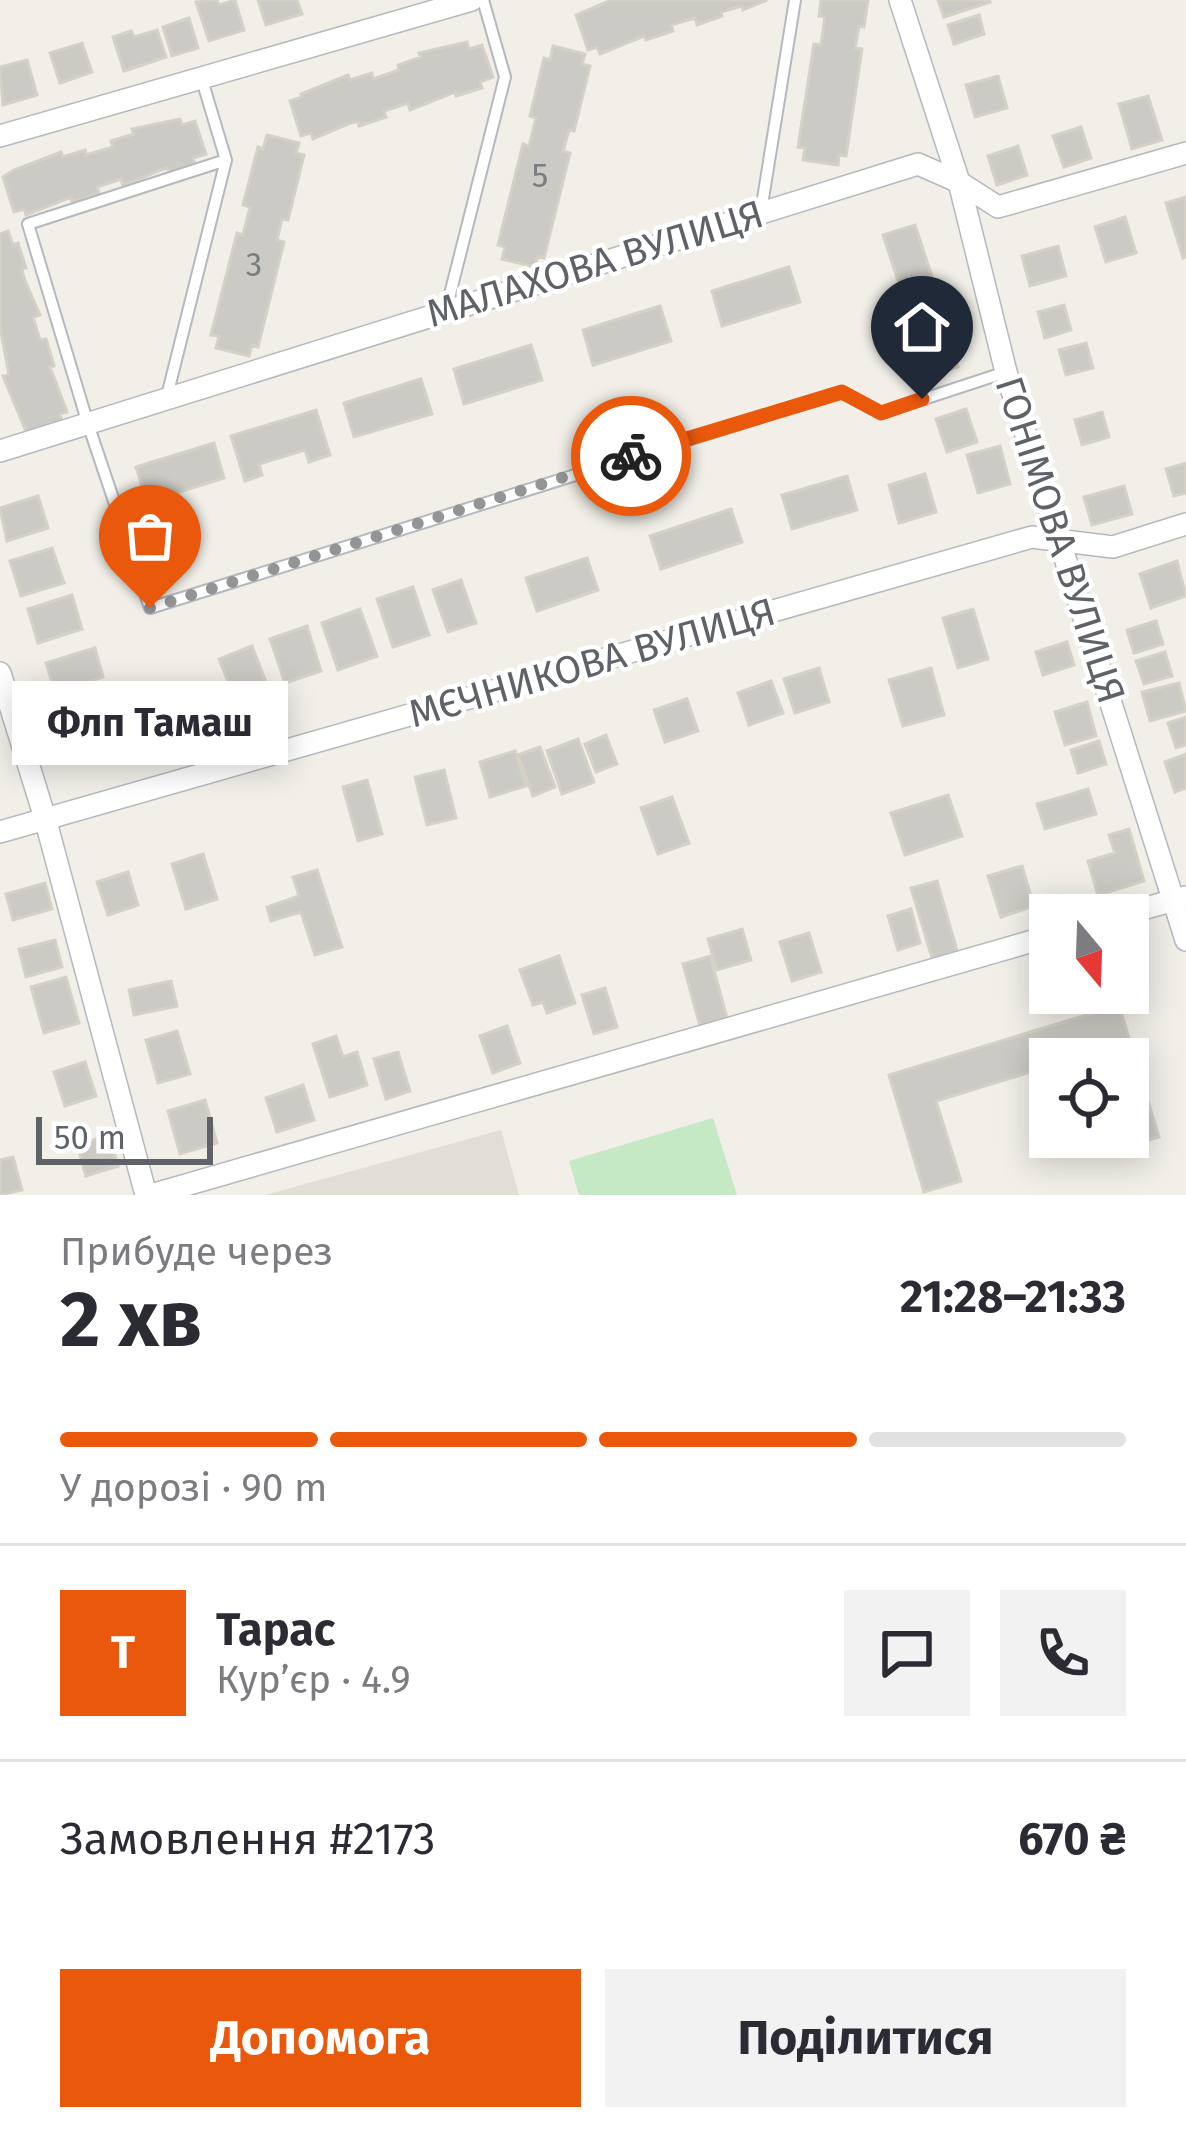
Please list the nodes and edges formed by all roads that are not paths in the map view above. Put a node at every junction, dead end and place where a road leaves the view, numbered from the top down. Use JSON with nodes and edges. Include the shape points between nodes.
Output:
{"nodes":[{"id":1,"x":472,"y":0,"type":"edge"},
{"id":2,"x":483,"y":0,"type":"edge"},
{"id":3,"x":795,"y":0,"type":"edge"},
{"id":4,"x":900,"y":0,"type":"edge"},
{"id":5,"x":202,"y":80,"type":"junction"},
{"id":6,"x":0,"y":136,"type":"edge"},
{"id":7,"x":1186,"y":153,"type":"edge"},
{"id":8,"x":226,"y":160,"type":"junction"},
{"id":9,"x":959,"y":182,"type":"junction"},
{"id":10,"x":761,"y":211,"type":"junction"},
{"id":11,"x":446,"y":311,"type":"junction"},
{"id":12,"x":1006,"y":372,"type":"junction"},
{"id":13,"x":167,"y":398,"type":"junction"},
{"id":14,"x":88,"y":424,"type":"junction"},
{"id":15,"x":0,"y":451,"type":"edge"},
{"id":16,"x":1186,"y":524,"type":"edge"},
{"id":17,"x":1060,"y":538,"type":"junction"},
{"id":18,"x":0,"y":673,"type":"edge"},
{"id":19,"x":45,"y":818,"type":"junction"},
{"id":20,"x":0,"y":832,"type":"edge"},
{"id":21,"x":1180,"y":898,"type":"edge"},
{"id":22,"x":1149,"y":907,"type":"edge"},
{"id":23,"x":1186,"y":940,"type":"edge"},
{"id":24,"x":1029,"y":941,"type":"edge"},
{"id":25,"x":149,"y":1195,"type":"edge"}],
"edges":[{"from":1,"to":5,"type":"street"},
{"from":2,"to":11,"type":"lane","via":[[505,77]]},
{"from":3,"to":10,"type":"lane"},
{"from":4,"to":9,"type":"street","name":"ГОНІМОВА ВУЛИЦЯ"},
{"from":5,"to":6,"type":"street"},
{"from":5,"to":8,"type":"lane"},
{"from":7,"to":9,"type":"street","name":"МАЛАХОВА ВУЛИЦЯ","via":[[998,206]]},
{"from":8,"to":13,"type":"lane"},
{"from":8,"to":14,"type":"lane","via":[[28,224]]},
{"from":9,"to":10,"type":"street","name":"МАЛАХОВА ВУЛИЦЯ","via":[[918,164]]},
{"from":9,"to":12,"type":"street","name":"ГОНІМОВА ВУЛИЦЯ"},
{"from":10,"to":11,"type":"street","name":"МАЛАХОВА ВУЛИЦЯ"},
{"from":11,"to":13,"type":"street","name":"МАЛАХОВА ВУЛИЦЯ"},
{"from":12,"to":14,"type":"lane","via":[[881,413],[842,392],[150,608]]},
{"from":12,"to":17,"type":"street","name":"ГОНІМОВА ВУЛИЦЯ"},
{"from":13,"to":14,"type":"street","name":"МАЛАХОВА ВУЛИЦЯ"},
{"from":14,"to":15,"type":"street","name":"МАЛАХОВА ВУЛИЦЯ"},
{"from":16,"to":17,"type":"street","name":"МЄЧНИКОВА ВУЛИЦЯ","via":[[1113,547]]},
{"from":17,"to":19,"type":"street","name":"МЄЧНИКОВА ВУЛИЦЯ","via":[[1032,538]]},
{"from":17,"to":21,"type":"street","name":"ГОНІМОВА ВУЛИЦЯ"},
{"from":18,"to":19,"type":"street"},
{"from":19,"to":20,"type":"street","name":"МЄЧНИКОВА ВУЛИЦЯ"},
{"from":19,"to":25,"type":"street"},
{"from":21,"to":22,"type":"street"},
{"from":21,"to":23,"type":"street","name":"ГОНІМОВА ВУЛИЦЯ"},
{"from":24,"to":25,"type":"street"}]}
